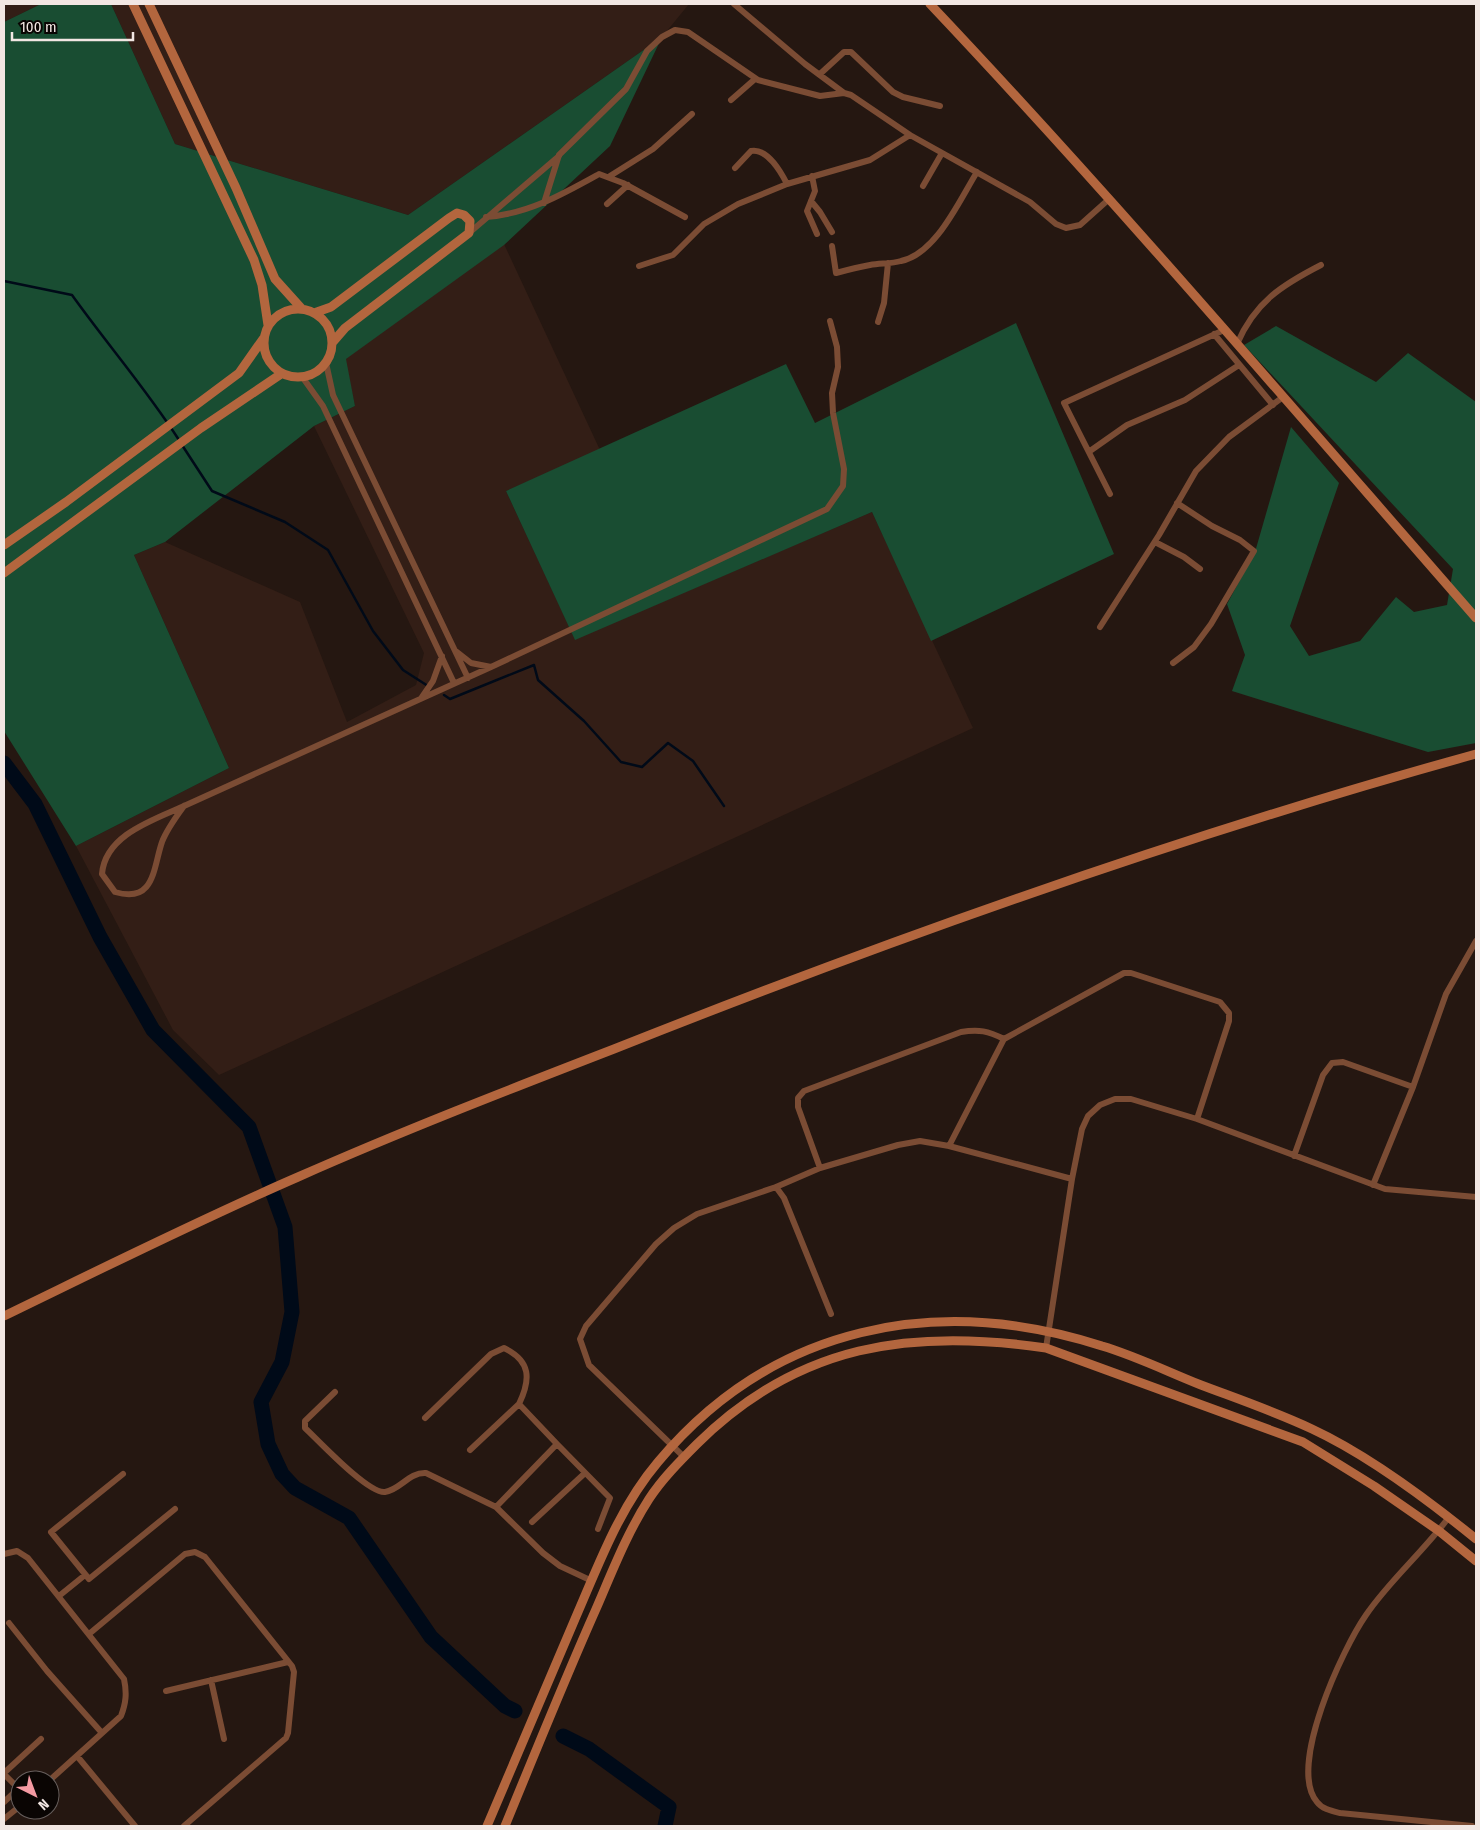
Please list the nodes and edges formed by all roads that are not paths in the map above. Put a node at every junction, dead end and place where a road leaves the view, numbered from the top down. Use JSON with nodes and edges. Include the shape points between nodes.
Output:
{"nodes":[{"id":1,"x":133,"y":4,"type":"edge"},
{"id":2,"x":149,"y":4,"type":"edge"},
{"id":3,"x":155,"y":4,"type":"edge"},
{"id":4,"x":734,"y":4,"type":"edge"},
{"id":5,"x":930,"y":4,"type":"edge"},
{"id":6,"x":155,"y":17,"type":"junction"},
{"id":7,"x":820,"y":74,"type":"junction"},
{"id":8,"x":755,"y":79,"type":"junction"},
{"id":9,"x":844,"y":93,"type":"junction"},
{"id":10,"x":731,"y":100,"type":"dead end"},
{"id":11,"x":940,"y":106,"type":"dead end"},
{"id":12,"x":692,"y":114,"type":"dead end"},
{"id":13,"x":910,"y":135,"type":"junction"},
{"id":14,"x":942,"y":153,"type":"junction"},
{"id":15,"x":560,"y":155,"type":"junction"},
{"id":16,"x":735,"y":168,"type":"dead end"},
{"id":17,"x":977,"y":172,"type":"junction"},
{"id":18,"x":610,"y":176,"type":"junction"},
{"id":19,"x":812,"y":176,"type":"junction"},
{"id":20,"x":787,"y":184,"type":"junction"},
{"id":21,"x":628,"y":185,"type":"junction"},
{"id":22,"x":923,"y":186,"type":"dead end"},
{"id":23,"x":1108,"y":200,"type":"junction"},
{"id":24,"x":811,"y":201,"type":"junction"},
{"id":25,"x":544,"y":203,"type":"junction"},
{"id":26,"x":607,"y":204,"type":"dead end"},
{"id":27,"x":486,"y":217,"type":"junction"},
{"id":28,"x":685,"y":217,"type":"dead end"},
{"id":29,"x":832,"y":232,"type":"dead end"},
{"id":30,"x":469,"y":233,"type":"junction"},
{"id":31,"x":817,"y":234,"type":"dead end"},
{"id":32,"x":832,"y":246,"type":"dead end"},
{"id":33,"x":888,"y":263,"type":"junction"},
{"id":34,"x":1321,"y":265,"type":"dead end"},
{"id":35,"x":639,"y":266,"type":"dead end"},
{"id":36,"x":302,"y":309,"type":"junction"},
{"id":37,"x":314,"y":313,"type":"junction"},
{"id":38,"x":830,"y":321,"type":"dead end"},
{"id":39,"x":878,"y":322,"type":"dead end"},
{"id":40,"x":268,"y":325,"type":"junction"},
{"id":41,"x":1224,"y":330,"type":"junction"},
{"id":42,"x":1214,"y":334,"type":"junction"},
{"id":43,"x":264,"y":339,"type":"junction"},
{"id":44,"x":332,"y":343,"type":"junction"},
{"id":45,"x":1239,"y":347,"type":"junction"},
{"id":46,"x":1233,"y":357,"type":"junction"},
{"id":47,"x":326,"y":363,"type":"junction"},
{"id":48,"x":1239,"y":365,"type":"junction"},
{"id":49,"x":281,"y":374,"type":"junction"},
{"id":50,"x":303,"y":378,"type":"junction"},
{"id":51,"x":1283,"y":396,"type":"junction"},
{"id":52,"x":1273,"y":405,"type":"junction"},
{"id":53,"x":1090,"y":451,"type":"junction"},
{"id":54,"x":1110,"y":494,"type":"dead end"},
{"id":55,"x":1177,"y":503,"type":"junction"},
{"id":56,"x":1155,"y":542,"type":"junction"},
{"id":57,"x":4,"y":545,"type":"edge"},
{"id":58,"x":1200,"y":569,"type":"dead end"},
{"id":59,"x":4,"y":573,"type":"edge"},
{"id":60,"x":1476,"y":618,"type":"edge"},
{"id":61,"x":1100,"y":627,"type":"dead end"},
{"id":62,"x":454,"y":650,"type":"junction"},
{"id":63,"x":442,"y":656,"type":"junction"},
{"id":64,"x":1173,"y":663,"type":"dead end"},
{"id":65,"x":492,"y":667,"type":"junction"},
{"id":66,"x":468,"y":678,"type":"junction"},
{"id":67,"x":454,"y":683,"type":"junction"},
{"id":68,"x":421,"y":698,"type":"junction"},
{"id":69,"x":1476,"y":754,"type":"edge"},
{"id":70,"x":184,"y":806,"type":"junction"},
{"id":71,"x":1476,"y":941,"type":"edge"},
{"id":72,"x":1004,"y":1039,"type":"junction"},
{"id":73,"x":1413,"y":1087,"type":"junction"},
{"id":74,"x":1197,"y":1120,"type":"junction"},
{"id":75,"x":949,"y":1146,"type":"junction"},
{"id":76,"x":1294,"y":1156,"type":"junction"},
{"id":77,"x":820,"y":1168,"type":"junction"},
{"id":78,"x":1072,"y":1179,"type":"junction"},
{"id":79,"x":1372,"y":1185,"type":"junction"},
{"id":80,"x":776,"y":1187,"type":"junction"},
{"id":81,"x":1476,"y":1195,"type":"edge"},
{"id":82,"x":831,"y":1314,"type":"dead end"},
{"id":83,"x":4,"y":1316,"type":"edge"},
{"id":84,"x":1049,"y":1332,"type":"junction"},
{"id":85,"x":1046,"y":1348,"type":"junction"},
{"id":86,"x":335,"y":1392,"type":"dead end"},
{"id":87,"x":519,"y":1404,"type":"junction"},
{"id":88,"x":425,"y":1418,"type":"dead end"},
{"id":89,"x":556,"y":1444,"type":"junction"},
{"id":90,"x":673,"y":1446,"type":"junction"},
{"id":91,"x":470,"y":1450,"type":"dead end"},
{"id":92,"x":684,"y":1457,"type":"junction"},
{"id":93,"x":586,"y":1473,"type":"junction"},
{"id":94,"x":123,"y":1474,"type":"dead end"},
{"id":95,"x":496,"y":1507,"type":"junction"},
{"id":96,"x":175,"y":1509,"type":"dead end"},
{"id":97,"x":1449,"y":1517,"type":"junction"},
{"id":98,"x":532,"y":1522,"type":"dead end"},
{"id":99,"x":598,"y":1529,"type":"dead end"},
{"id":100,"x":1438,"y":1531,"type":"junction"},
{"id":101,"x":1476,"y":1539,"type":"edge"},
{"id":102,"x":4,"y":1554,"type":"edge"},
{"id":103,"x":1476,"y":1561,"type":"edge"},
{"id":104,"x":85,"y":1574,"type":"junction"},
{"id":105,"x":592,"y":1581,"type":"junction"},
{"id":106,"x":59,"y":1596,"type":"junction"},
{"id":107,"x":9,"y":1623,"type":"dead end"},
{"id":108,"x":89,"y":1634,"type":"junction"},
{"id":109,"x":288,"y":1662,"type":"junction"},
{"id":110,"x":211,"y":1680,"type":"junction"},
{"id":111,"x":166,"y":1690,"type":"dead end"},
{"id":112,"x":102,"y":1733,"type":"junction"},
{"id":113,"x":41,"y":1739,"type":"dead end"},
{"id":114,"x":224,"y":1740,"type":"dead end"},
{"id":115,"x":77,"y":1756,"type":"junction"},
{"id":116,"x":60,"y":1771,"type":"edge"},
{"id":117,"x":4,"y":1774,"type":"edge"},
{"id":118,"x":135,"y":1826,"type":"edge"},
{"id":119,"x":184,"y":1826,"type":"edge"},
{"id":120,"x":487,"y":1826,"type":"edge"},
{"id":121,"x":506,"y":1826,"type":"edge"},
{"id":122,"x":1472,"y":1826,"type":"edge"}],
"edges":[{"from":1,"to":40,"type":"street","via":[[254,260],[262,285]]},
{"from":2,"to":6,"type":"street"},
{"from":3,"to":6,"type":"street"},
{"from":4,"to":7,"type":"street"},
{"from":5,"to":23,"type":"street"},
{"from":6,"to":36,"type":"street","via":[[275,279]]},
{"from":7,"to":9,"type":"street"},
{"from":7,"to":11,"type":"street","via":[[844,52],[851,52],[893,92]]},
{"from":8,"to":9,"type":"street","via":[[820,96]]},
{"from":8,"to":10,"type":"street"},
{"from":8,"to":15,"type":"street","via":[[688,32],[675,30],[647,51],[626,89]]},
{"from":9,"to":13,"type":"street"},
{"from":12,"to":18,"type":"street","via":[[653,149]]},
{"from":13,"to":14,"type":"street"},
{"from":13,"to":19,"type":"street","via":[[870,160]]},
{"from":14,"to":17,"type":"street"},
{"from":14,"to":22,"type":"street"},
{"from":15,"to":25,"type":"street"},
{"from":15,"to":27,"type":"street"},
{"from":16,"to":20,"type":"street","via":[[754,150],[775,164]]},
{"from":17,"to":23,"type":"street","via":[[1030,202],[1056,224],[1066,228],[1080,225]]},
{"from":17,"to":33,"type":"street","via":[[932,242],[914,256]]},
{"from":18,"to":21,"type":"street"},
{"from":18,"to":25,"type":"street","via":[[599,174]]},
{"from":19,"to":20,"type":"street"},
{"from":19,"to":24,"type":"street","via":[[815,191]]},
{"from":20,"to":35,"type":"street","via":[[738,204],[704,224],[673,255]]},
{"from":21,"to":26,"type":"street"},
{"from":21,"to":28,"type":"street"},
{"from":23,"to":41,"type":"street"},
{"from":24,"to":29,"type":"street"},
{"from":24,"to":31,"type":"street","via":[[807,211]]},
{"from":25,"to":27,"type":"street","via":[[504,216]]},
{"from":27,"to":30,"type":"street"},
{"from":30,"to":37,"type":"street","via":[[470,221],[457,213],[331,307]]},
{"from":30,"to":44,"type":"street","via":[[345,328]]},
{"from":32,"to":33,"type":"street","via":[[836,273]]},
{"from":33,"to":39,"type":"street","via":[[884,303]]},
{"from":34,"to":45,"type":"street","via":[[1288,282],[1254,312]]},
{"from":36,"to":37,"type":"street"},
{"from":36,"to":40,"type":"street","via":[[286,311]]},
{"from":37,"to":44,"type":"street","via":[[327,326]]},
{"from":38,"to":65,"type":"street","via":[[838,367],[832,393],[832,413],[844,469],[843,486],[827,509]]},
{"from":40,"to":43,"type":"street"},
{"from":41,"to":42,"type":"street"},
{"from":41,"to":45,"type":"street"},
{"from":42,"to":46,"type":"street"},
{"from":42,"to":53,"type":"street","via":[[1064,403]]},
{"from":43,"to":49,"type":"street","via":[[267,359]]},
{"from":43,"to":57,"type":"street","via":[[239,373]]},
{"from":44,"to":47,"type":"street"},
{"from":45,"to":46,"type":"street"},
{"from":45,"to":51,"type":"street"},
{"from":46,"to":48,"type":"street"},
{"from":47,"to":50,"type":"street","via":[[320,370]]},
{"from":47,"to":62,"type":"street","via":[[333,395]]},
{"from":48,"to":52,"type":"street"},
{"from":48,"to":53,"type":"street","via":[[1185,400],[1127,425]]},
{"from":49,"to":50,"type":"street"},
{"from":49,"to":59,"type":"street","via":[[201,428]]},
{"from":50,"to":63,"type":"street","via":[[323,406]]},
{"from":51,"to":52,"type":"street"},
{"from":51,"to":60,"type":"street"},
{"from":52,"to":55,"type":"street","via":[[1229,436],[1196,471]]},
{"from":53,"to":54,"type":"street"},
{"from":55,"to":56,"type":"street"},
{"from":55,"to":64,"type":"street","via":[[1254,551],[1211,624],[1194,647]]},
{"from":56,"to":58,"type":"street"},
{"from":56,"to":61,"type":"street"},
{"from":62,"to":65,"type":"street","via":[[471,663]]},
{"from":62,"to":66,"type":"street"},
{"from":63,"to":67,"type":"street"},
{"from":63,"to":68,"type":"street","via":[[433,681]]},
{"from":65,"to":66,"type":"street"},
{"from":66,"to":67,"type":"street"},
{"from":67,"to":68,"type":"street"},
{"from":68,"to":70,"type":"street"},
{"from":69,"to":83,"type":"street","via":[[1090,873],[774,985],[295,1178]]},
{"from":70,"to":70,"type":"street","via":[[146,823],[119,840],[103,860],[102,874],[116,892],[133,894],[143,891],[152,882],[162,841]]},
{"from":71,"to":73,"type":"street","via":[[1446,994]]},
{"from":72,"to":74,"type":"street","via":[[1124,973],[1220,1002],[1229,1013],[1230,1021]]},
{"from":72,"to":75,"type":"street"},
{"from":72,"to":77,"type":"street","via":[[976,1029],[961,1032],[804,1091],[798,1098],[798,1106]]},
{"from":73,"to":76,"type":"street","via":[[1343,1062],[1332,1063],[1323,1075]]},
{"from":73,"to":79,"type":"street"},
{"from":74,"to":76,"type":"street"},
{"from":74,"to":78,"type":"street","via":[[1131,1099],[1115,1099],[1100,1105],[1088,1116],[1082,1129]]},
{"from":75,"to":77,"type":"street","via":[[920,1141],[898,1144]]},
{"from":75,"to":78,"type":"street"},
{"from":76,"to":79,"type":"street"},
{"from":77,"to":80,"type":"street"},
{"from":78,"to":84,"type":"street"},
{"from":79,"to":81,"type":"street","via":[[1385,1190]]},
{"from":80,"to":82,"type":"street","via":[[784,1198]]},
{"from":80,"to":90,"type":"street","via":[[697,1214],[674,1228],[656,1244],[586,1326],[580,1339],[589,1365]]},
{"from":84,"to":85,"type":"street"},
{"from":84,"to":90,"type":"street","via":[[1003,1324],[946,1321],[892,1325],[845,1336],[802,1352],[743,1384],[710,1409]]},
{"from":84,"to":97,"type":"street","via":[[1103,1346],[1313,1429],[1377,1467]]},
{"from":85,"to":92,"type":"street","via":[[945,1339],[893,1344],[850,1353],[809,1368],[752,1398],[719,1422]]},
{"from":85,"to":100,"type":"street","via":[[1303,1442]]},
{"from":86,"to":95,"type":"street","via":[[305,1421],[305,1428],[340,1464],[378,1491],[388,1492],[415,1475],[426,1473]]},
{"from":87,"to":88,"type":"street","via":[[526,1390],[528,1374],[522,1362],[504,1348],[491,1354]]},
{"from":87,"to":89,"type":"street"},
{"from":87,"to":91,"type":"street"},
{"from":89,"to":93,"type":"street"},
{"from":89,"to":95,"type":"street"},
{"from":90,"to":92,"type":"street"},
{"from":90,"to":105,"type":"street","via":[[656,1464],[620,1516]]},
{"from":92,"to":121,"type":"street","via":[[650,1497],[632,1526],[560,1690]]},
{"from":93,"to":98,"type":"street"},
{"from":93,"to":99,"type":"street","via":[[610,1498]]},
{"from":94,"to":104,"type":"street","via":[[51,1532]]},
{"from":95,"to":105,"type":"street","via":[[543,1553],[560,1566]]},
{"from":96,"to":104,"type":"street","via":[[89,1579]]},
{"from":97,"to":100,"type":"street"},
{"from":97,"to":101,"type":"street"},
{"from":100,"to":103,"type":"street"},
{"from":100,"to":122,"type":"street","via":[[1367,1613],[1351,1639],[1322,1705],[1307,1778],[1317,1803],[1334,1812]]},
{"from":102,"to":106,"type":"street","via":[[17,1551],[28,1558]]},
{"from":104,"to":106,"type":"street"},
{"from":105,"to":120,"type":"street"},
{"from":106,"to":108,"type":"street"},
{"from":107,"to":112,"type":"street"},
{"from":108,"to":109,"type":"street","via":[[185,1554],[195,1552],[205,1556]]},
{"from":108,"to":112,"type":"street","via":[[124,1679],[127,1690],[121,1716]]},
{"from":109,"to":110,"type":"street"},
{"from":109,"to":119,"type":"street","via":[[294,1672],[286,1738]]},
{"from":110,"to":111,"type":"street"},
{"from":110,"to":114,"type":"street"},
{"from":112,"to":115,"type":"street"},
{"from":113,"to":117,"type":"street"},
{"from":115,"to":116,"type":"street"},
{"from":115,"to":118,"type":"street"}]}
